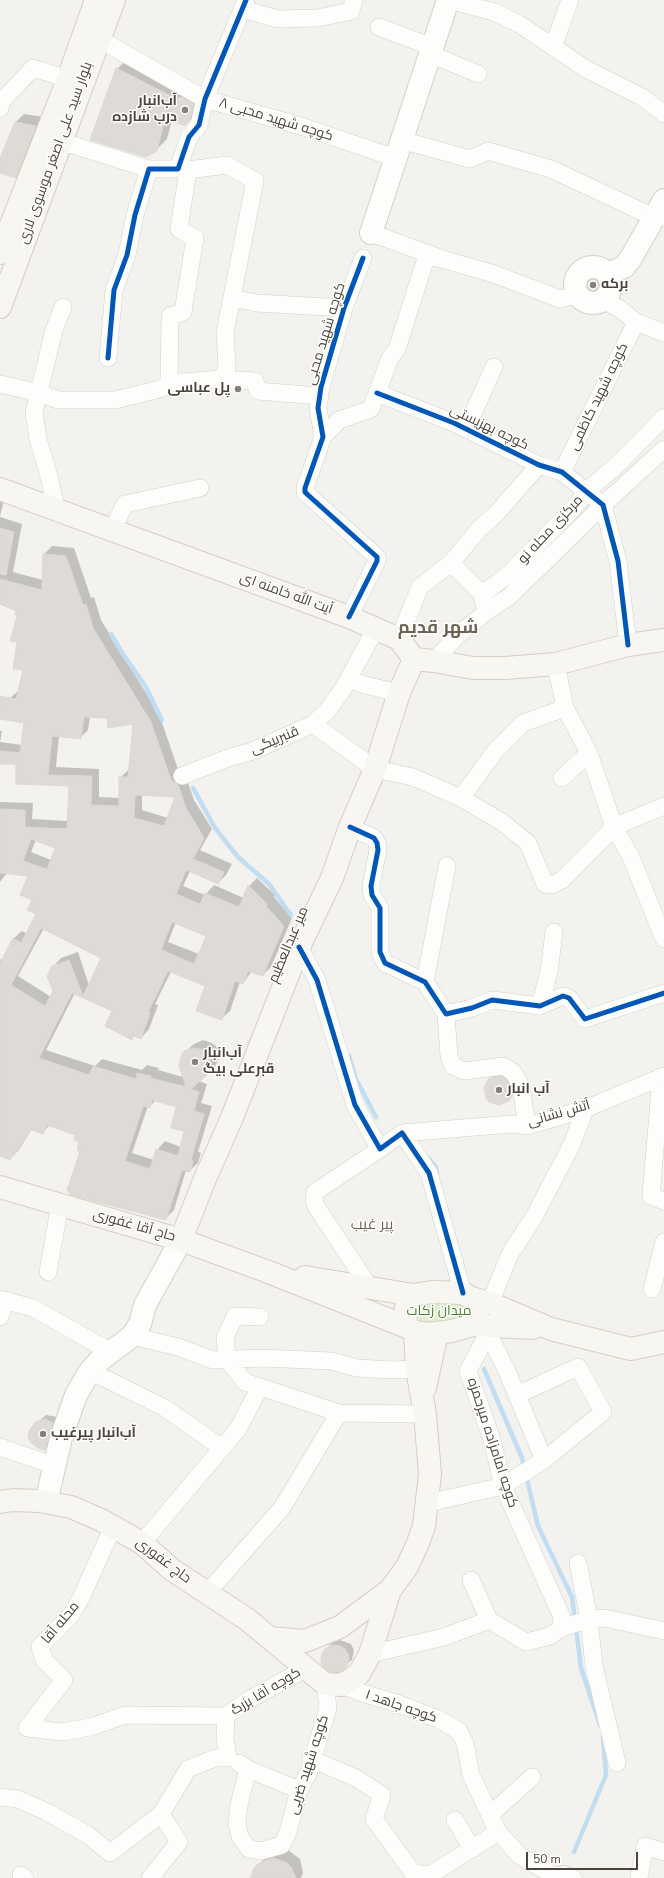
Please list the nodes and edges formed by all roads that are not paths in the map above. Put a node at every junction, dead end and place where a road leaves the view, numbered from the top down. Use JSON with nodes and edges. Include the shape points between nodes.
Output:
{"nodes":[{"id":1,"x":96,"y":0,"type":"edge"},
{"id":2,"x":114,"y":0,"type":"edge"},
{"id":3,"x":354,"y":0,"type":"edge"},
{"id":4,"x":448,"y":0,"type":"edge"},
{"id":5,"x":570,"y":0,"type":"edge"},
{"id":6,"x":244,"y":5,"type":"edge"},
{"id":7,"x":378,"y":27,"type":"dead end"},
{"id":8,"x":99,"y":39,"type":"junction"},
{"id":9,"x":553,"y":47,"type":"junction"},
{"id":10,"x":431,"y":50,"type":"junction"},
{"id":11,"x":478,"y":74,"type":"dead end"},
{"id":12,"x":68,"y":79,"type":"junction"},
{"id":13,"x":205,"y":99,"type":"junction"},
{"id":14,"x":0,"y":108,"type":"edge"},
{"id":15,"x":664,"y":114,"type":"edge"},
{"id":16,"x":60,"y":141,"type":"junction"},
{"id":17,"x":398,"y":149,"type":"junction"},
{"id":18,"x":149,"y":168,"type":"junction"},
{"id":19,"x":183,"y":170,"type":"junction"},
{"id":20,"x":661,"y":210,"type":"edge"},
{"id":21,"x":371,"y":233,"type":"joint"},
{"id":22,"x":0,"y":253,"type":"edge"},
{"id":23,"x":437,"y":257,"type":"junction"},
{"id":24,"x":364,"y":258,"type":"dead end"},
{"id":25,"x":608,"y":274,"type":"junction"},
{"id":26,"x":578,"y":295,"type":"junction"},
{"id":27,"x":232,"y":298,"type":"junction"},
{"id":28,"x":603,"y":300,"type":"junction"},
{"id":29,"x":0,"y":307,"type":"edge"},
{"id":30,"x":63,"y":307,"type":"dead end"},
{"id":31,"x":344,"y":308,"type":"junction"},
{"id":32,"x":636,"y":322,"type":"junction"},
{"id":33,"x":664,"y":333,"type":"edge"},
{"id":34,"x":108,"y":358,"type":"dead end"},
{"id":35,"x":494,"y":367,"type":"dead end"},
{"id":36,"x":221,"y":379,"type":"junction"},
{"id":37,"x":168,"y":383,"type":"junction"},
{"id":38,"x":0,"y":384,"type":"edge"},
{"id":39,"x":40,"y":392,"type":"junction"},
{"id":40,"x":378,"y":393,"type":"junction"},
{"id":41,"x":319,"y":396,"type":"junction"},
{"id":42,"x":664,"y":417,"type":"edge"},
{"id":43,"x":466,"y":429,"type":"junction"},
{"id":44,"x":323,"y":437,"type":"junction"},
{"id":45,"x":664,"y":449,"type":"edge"},
{"id":46,"x":539,"y":465,"type":"junction"},
{"id":47,"x":562,"y":472,"type":"junction"},
{"id":48,"x":200,"y":488,"type":"dead end"},
{"id":49,"x":0,"y":489,"type":"edge"},
{"id":50,"x":587,"y":491,"type":"junction"},
{"id":51,"x":603,"y":504,"type":"junction"},
{"id":52,"x":56,"y":509,"type":"junction"},
{"id":53,"x":112,"y":530,"type":"junction"},
{"id":54,"x":451,"y":562,"type":"junction"},
{"id":55,"x":482,"y":594,"type":"junction"},
{"id":56,"x":486,"y":612,"type":"junction"},
{"id":57,"x":349,"y":617,"type":"junction"},
{"id":58,"x":375,"y":630,"type":"junction"},
{"id":59,"x":399,"y":639,"type":"junction"},
{"id":60,"x":664,"y":640,"type":"edge"},
{"id":61,"x":628,"y":645,"type":"junction"},
{"id":62,"x":424,"y":660,"type":"junction"},
{"id":63,"x":556,"y":664,"type":"junction"},
{"id":64,"x":348,"y":679,"type":"junction"},
{"id":65,"x":399,"y":693,"type":"junction"},
{"id":66,"x":565,"y":708,"type":"junction"},
{"id":67,"x":313,"y":724,"type":"junction"},
{"id":68,"x":589,"y":753,"type":"junction"},
{"id":69,"x":375,"y":769,"type":"junction"},
{"id":70,"x":182,"y":776,"type":"dead end"},
{"id":71,"x":562,"y":778,"type":"dead end"},
{"id":72,"x":461,"y":798,"type":"junction"},
{"id":73,"x":664,"y":806,"type":"edge"},
{"id":74,"x":350,"y":827,"type":"junction"},
{"id":75,"x":614,"y":827,"type":"junction"},
{"id":76,"x":447,"y":866,"type":"dead end"},
{"id":77,"x":661,"y":919,"type":"edge"},
{"id":78,"x":554,"y":932,"type":"dead end"},
{"id":79,"x":664,"y":939,"type":"edge"},
{"id":80,"x":299,"y":947,"type":"junction"},
{"id":81,"x":425,"y":982,"type":"junction"},
{"id":82,"x":664,"y":993,"type":"edge"},
{"id":83,"x":540,"y":1006,"type":"junction"},
{"id":84,"x":446,"y":1014,"type":"junction"},
{"id":85,"x":662,"y":1076,"type":"edge"},
{"id":86,"x":585,"y":1109,"type":"junction"},
{"id":87,"x":527,"y":1126,"type":"junction"},
{"id":88,"x":402,"y":1133,"type":"junction"},
{"id":89,"x":380,"y":1149,"type":"junction"},
{"id":90,"x":0,"y":1186,"type":"edge"},
{"id":91,"x":664,"y":1201,"type":"edge"},
{"id":92,"x":60,"y":1204,"type":"junction"},
{"id":93,"x":181,"y":1240,"type":"junction"},
{"id":94,"x":664,"y":1242,"type":"edge"},
{"id":95,"x":266,"y":1271,"type":"junction"},
{"id":96,"x":48,"y":1272,"type":"dead end"},
{"id":97,"x":370,"y":1288,"type":"junction"},
{"id":98,"x":652,"y":1289,"type":"dead end"},
{"id":99,"x":412,"y":1295,"type":"junction"},
{"id":100,"x":2,"y":1306,"type":"edge"},
{"id":101,"x":478,"y":1313,"type":"junction"},
{"id":102,"x":260,"y":1317,"type":"dead end"},
{"id":103,"x":411,"y":1330,"type":"junction"},
{"id":104,"x":437,"y":1333,"type":"junction"},
{"id":105,"x":132,"y":1336,"type":"junction"},
{"id":106,"x":664,"y":1342,"type":"edge"},
{"id":107,"x":111,"y":1352,"type":"junction"},
{"id":108,"x":228,"y":1359,"type":"junction"},
{"id":109,"x":417,"y":1368,"type":"junction"},
{"id":110,"x":90,"y":1371,"type":"junction"},
{"id":111,"x":260,"y":1387,"type":"junction"},
{"id":112,"x":517,"y":1395,"type":"junction"},
{"id":113,"x":423,"y":1407,"type":"junction"},
{"id":114,"x":339,"y":1413,"type":"junction"},
{"id":115,"x":0,"y":1447,"type":"edge"},
{"id":116,"x":222,"y":1448,"type":"junction"},
{"id":117,"x":544,"y":1460,"type":"junction"},
{"id":118,"x":55,"y":1466,"type":"junction"},
{"id":119,"x":503,"y":1486,"type":"junction"},
{"id":120,"x":0,"y":1502,"type":"edge"},
{"id":121,"x":46,"y":1502,"type":"junction"},
{"id":122,"x":428,"y":1503,"type":"junction"},
{"id":123,"x":113,"y":1527,"type":"junction"},
{"id":124,"x":142,"y":1543,"type":"junction"},
{"id":125,"x":578,"y":1563,"type":"dead end"},
{"id":126,"x":471,"y":1580,"type":"dead end"},
{"id":127,"x":390,"y":1590,"type":"junction"},
{"id":128,"x":207,"y":1593,"type":"junction"},
{"id":129,"x":590,"y":1619,"type":"junction"},
{"id":130,"x":489,"y":1620,"type":"junction"},
{"id":131,"x":562,"y":1628,"type":"junction"},
{"id":132,"x":664,"y":1631,"type":"edge"},
{"id":133,"x":270,"y":1638,"type":"junction"},
{"id":134,"x":370,"y":1654,"type":"junction"},
{"id":135,"x":307,"y":1668,"type":"junction"},
{"id":136,"x":333,"y":1684,"type":"junction"},
{"id":137,"x":226,"y":1716,"type":"junction"},
{"id":138,"x":228,"y":1758,"type":"junction"},
{"id":139,"x":311,"y":1759,"type":"junction"},
{"id":140,"x":617,"y":1763,"type":"dead end"},
{"id":141,"x":248,"y":1769,"type":"junction"},
{"id":142,"x":532,"y":1777,"type":"dead end"},
{"id":143,"x":299,"y":1790,"type":"junction"},
{"id":144,"x":0,"y":1797,"type":"edge"},
{"id":145,"x":161,"y":1814,"type":"junction"},
{"id":146,"x":490,"y":1815,"type":"junction"},
{"id":147,"x":455,"y":1820,"type":"dead end"},
{"id":148,"x":498,"y":1832,"type":"junction"},
{"id":149,"x":472,"y":1849,"type":"junction"},
{"id":150,"x":664,"y":1852,"type":"edge"},
{"id":151,"x":557,"y":1876,"type":"edge"},
{"id":152,"x":431,"y":1877,"type":"edge"},
{"id":153,"x":150,"y":1878,"type":"edge"},
{"id":154,"x":639,"y":1878,"type":"edge"}],
"edges":[{"from":1,"to":12,"type":"main road","name":"بلوار سید علی اصغر موسوی لاری"},
{"from":2,"to":8,"type":"main road","name":"بلوار سید علی اصغر موسوی لاری"},
{"from":3,"to":6,"type":"street","via":[[351,11],[318,18],[278,20]]},
{"from":4,"to":9,"type":"street","via":[[494,12],[519,24]]},
{"from":4,"to":10,"type":"street"},
{"from":5,"to":9,"type":"street"},
{"from":6,"to":13,"type":"street"},
{"from":7,"to":10,"type":"street"},
{"from":8,"to":13,"type":"street","name":"کوچه شهید محبی ۸"},
{"from":8,"to":16,"type":"main road","name":"بلوار سید علی اصغر موسوی لاری"},
{"from":9,"to":15,"type":"street","via":[[586,69],[642,97]]},
{"from":10,"to":11,"type":"street"},
{"from":10,"to":17,"type":"street"},
{"from":12,"to":14,"type":"street","via":[[33,68],[2,101]]},
{"from":12,"to":22,"type":"main road","name":"بلوار سید علی اصغر موسوی لاری"},
{"from":13,"to":17,"type":"street","name":"کوچه شهید محبی ۸","via":[[304,127]]},
{"from":13,"to":19,"type":"street","via":[[199,125],[189,137]]},
{"from":16,"to":18,"type":"street"},
{"from":16,"to":29,"type":"main road","name":"بلوار سید علی اصغر موسوی لاری"},
{"from":17,"to":20,"type":"street","name":"کوچه شهید محبی ۸","via":[[470,159],[488,151],[551,169],[645,213]]},
{"from":17,"to":21,"type":"street"},
{"from":18,"to":19,"type":"street"},
{"from":18,"to":34,"type":"street","via":[[135,215],[127,255],[114,290]]},
{"from":19,"to":27,"type":"street","via":[[228,165],[255,181]]},
{"from":19,"to":37,"type":"street","via":[[179,229],[195,238],[183,312],[170,316]]},
{"from":20,"to":25,"type":"street","via":[[632,258],[624,267]]},
{"from":21,"to":23,"type":"street"},
{"from":23,"to":26,"type":"street","via":[[494,274],[560,299]]},
{"from":23,"to":40,"type":"street","via":[[428,258],[424,264],[397,349],[390,358]]},
{"from":24,"to":31,"type":"street","name":"کوچه شهید محبی"},
{"from":25,"to":26,"type":"street","via":[[598,267],[586,268],[577,277]]},
{"from":25,"to":28,"type":"street","via":[[612,288]]},
{"from":26,"to":28,"type":"street","via":[[592,303]]},
{"from":27,"to":31,"type":"street","via":[[256,303]]},
{"from":27,"to":36,"type":"street","via":[[225,332],[227,368]]},
{"from":28,"to":32,"type":"street"},
{"from":30,"to":39,"type":"street","via":[[54,330]]},
{"from":31,"to":41,"type":"street","name":"کوچه شهید محبی"},
{"from":32,"to":33,"type":"street"},
{"from":32,"to":47,"type":"street","name":"کوچه شهید کاظمی"},
{"from":35,"to":43,"type":"street"},
{"from":36,"to":37,"type":"street"},
{"from":36,"to":41,"type":"street","via":[[254,381],[258,391]]},
{"from":37,"to":39,"type":"street","via":[[160,389],[115,400],[58,400]]},
{"from":38,"to":39,"type":"street"},
{"from":39,"to":52,"type":"street","via":[[34,412],[38,439]]},
{"from":40,"to":43,"type":"street","name":"کوچه بهزیستی"},
{"from":40,"to":44,"type":"street","via":[[371,409],[339,420]]},
{"from":41,"to":44,"type":"street","name":"کوچه شهید محبی","via":[[318,408]]},
{"from":42,"to":50,"type":"street","name":"مرکزی محله نو"},
{"from":43,"to":46,"type":"street","name":"کوچه بهزیستی"},
{"from":44,"to":57,"type":"street","name":"کوچه شهید محبی","via":[[305,492],[377,557],[378,561]]},
{"from":45,"to":51,"type":"street"},
{"from":46,"to":47,"type":"street","name":"کوچه بهزیستی"},
{"from":46,"to":54,"type":"street"},
{"from":47,"to":50,"type":"street","name":"کوچه بهزیستی"},
{"from":48,"to":53,"type":"street","via":[[125,504]]},
{"from":49,"to":52,"type":"main road","name":"آیت الله خامنه ای"},
{"from":50,"to":51,"type":"street","name":"کوچه بهزیستی"},
{"from":50,"to":55,"type":"street","name":"مرکزی محله نو","via":[[572,510],[507,576]]},
{"from":51,"to":56,"type":"street","name":"مرکزی محله نو","via":[[510,596]]},
{"from":51,"to":61,"type":"street","via":[[618,561]]},
{"from":52,"to":53,"type":"main road","name":"آیت الله خامنه ای"},
{"from":53,"to":57,"type":"main road","name":"آیت الله خامنه ای"},
{"from":54,"to":55,"type":"street"},
{"from":54,"to":59,"type":"street","via":[[420,587]]},
{"from":55,"to":56,"type":"street"},
{"from":56,"to":62,"type":"street","name":"مرکزی محله نو"},
{"from":57,"to":58,"type":"main road","name":"آیت الله خامنه ای"},
{"from":58,"to":59,"type":"main road","name":"آیت الله خامنه ای"},
{"from":58,"to":64,"type":"street","name":"قنبربیگی"},
{"from":59,"to":62,"type":"main road"},
{"from":60,"to":61,"type":"main road"},
{"from":61,"to":63,"type":"main road"},
{"from":62,"to":63,"type":"main road","via":[[473,668]]},
{"from":62,"to":65,"type":"main road","name":"میر عبدالعظیم"},
{"from":63,"to":66,"type":"street"},
{"from":64,"to":65,"type":"street"},
{"from":64,"to":67,"type":"street","name":"قنبربیگی","via":[[344,689],[328,710]]},
{"from":65,"to":69,"type":"main road","name":"میر عبدالعظیم"},
{"from":66,"to":68,"type":"street"},
{"from":66,"to":72,"type":"street","via":[[523,723],[496,750]]},
{"from":67,"to":69,"type":"street"},
{"from":67,"to":70,"type":"street","name":"قنبربیگی","via":[[253,751]]},
{"from":68,"to":71,"type":"street"},
{"from":68,"to":75,"type":"street"},
{"from":69,"to":72,"type":"street","via":[[413,777]]},
{"from":69,"to":74,"type":"main road","name":"میر عبدالعظیم"},
{"from":72,"to":75,"type":"street","via":[[502,822],[528,843],[546,884],[552,885],[562,880]]},
{"from":73,"to":75,"type":"street"},
{"from":74,"to":80,"type":"main road","name":"میر عبدالعظیم","via":[[332,878]]},
{"from":74,"to":81,"type":"street","via":[[374,838],[377,843],[371,886],[372,895],[380,908],[380,952],[385,962]]},
{"from":75,"to":77,"type":"street"},
{"from":76,"to":81,"type":"street"},
{"from":77,"to":79,"type":"street"},
{"from":78,"to":83,"type":"street","via":[[549,972]]},
{"from":80,"to":89,"type":"street","via":[[317,980],[354,1105]]},
{"from":80,"to":93,"type":"main road","name":"میر عبدالعظیم"},
{"from":81,"to":84,"type":"street"},
{"from":82,"to":83,"type":"street","via":[[585,1019],[569,998],[563,996]]},
{"from":83,"to":84,"type":"street","via":[[492,1000]]},
{"from":84,"to":87,"type":"street","via":[[449,1056],[453,1066],[464,1071],[502,1066],[513,1072],[521,1086]]},
{"from":85,"to":86,"type":"street","name":"آتش نشانی"},
{"from":85,"to":91,"type":"street","via":[[651,1196]]},
{"from":86,"to":87,"type":"street","name":"آتش نشانی"},
{"from":86,"to":101,"type":"street","name":"کوچه امامزاده میرحمزه","via":[[572,1144],[534,1217],[510,1254]]},
{"from":87,"to":88,"type":"street","name":"آتش نشانی","via":[[512,1124]]},
{"from":88,"to":89,"type":"street"},
{"from":88,"to":101,"type":"street","via":[[429,1173]]},
{"from":89,"to":97,"type":"street","via":[[316,1192],[314,1201]]},
{"from":90,"to":92,"type":"main road","name":"حاج آقا غفوری"},
{"from":92,"to":93,"type":"main road","name":"حاج آقا غفوری"},
{"from":92,"to":96,"type":"street"},
{"from":93,"to":95,"type":"main road","name":"حاج آقا غفوری"},
{"from":93,"to":105,"type":"street","via":[[145,1305],[140,1324]]},
{"from":94,"to":98,"type":"street"},
{"from":95,"to":97,"type":"main road","name":"حاج آقا غفوری"},
{"from":95,"to":103,"type":"main road","name":"حاج آقا غفوری"},
{"from":97,"to":99,"type":"main road","name":"حاج آقا غفوری"},
{"from":99,"to":101,"type":"main road","name":"حاج آقا غفوری","via":[[432,1292]]},
{"from":99,"to":103,"type":"main road","via":[[406,1306]]},
{"from":100,"to":107,"type":"street","via":[[33,1308]]},
{"from":101,"to":104,"type":"main road","via":[[452,1331]]},
{"from":101,"to":106,"type":"main road","name":"حاج آقا غفوری","via":[[631,1349]]},
{"from":101,"to":112,"type":"street"},
{"from":101,"to":119,"type":"street","name":"کوچه امامزاده میرحمزه","via":[[468,1371],[492,1440]]},
{"from":102,"to":108,"type":"street","via":[[235,1316],[225,1338]]},
{"from":103,"to":104,"type":"main road"},
{"from":103,"to":109,"type":"main road"},
{"from":104,"to":113,"type":"main road"},
{"from":105,"to":107,"type":"street"},
{"from":105,"to":108,"type":"street","via":[[178,1347],[213,1360]]},
{"from":107,"to":110,"type":"street"},
{"from":108,"to":109,"type":"street","via":[[331,1361],[357,1368],[392,1370]]},
{"from":108,"to":111,"type":"street","via":[[244,1382]]},
{"from":109,"to":113,"type":"main road"},
{"from":110,"to":116,"type":"street","via":[[165,1408]]},
{"from":110,"to":118,"type":"street","via":[[68,1414]]},
{"from":111,"to":114,"type":"street"},
{"from":111,"to":116,"type":"street","via":[[238,1428]]},
{"from":112,"to":117,"type":"street"},
{"from":112,"to":117,"type":"street","via":[[578,1367],[603,1412]]},
{"from":113,"to":114,"type":"street"},
{"from":113,"to":122,"type":"main road","via":[[430,1474]]},
{"from":114,"to":128,"type":"street","via":[[282,1508]]},
{"from":115,"to":118,"type":"street"},
{"from":116,"to":124,"type":"street"},
{"from":117,"to":119,"type":"street"},
{"from":118,"to":121,"type":"street"},
{"from":119,"to":122,"type":"street"},
{"from":119,"to":131,"type":"street","name":"کوچه امامزاده میرحمزه","via":[[561,1615]]},
{"from":120,"to":121,"type":"main road","name":"حاج غفوری"},
{"from":121,"to":123,"type":"main road","name":"حاج غفوری","via":[[71,1507]]},
{"from":122,"to":127,"type":"main road","via":[[418,1543],[407,1566]]},
{"from":123,"to":124,"type":"main road","name":"حاج غفوری"},
{"from":123,"to":137,"type":"street","name":"محله آقا","via":[[75,1610],[40,1647],[44,1660],[64,1680],[26,1728],[62,1732],[91,1727],[125,1714]]},
{"from":124,"to":128,"type":"main road","name":"حاج غفوری","via":[[171,1569]]},
{"from":125,"to":129,"type":"street"},
{"from":126,"to":130,"type":"street"},
{"from":127,"to":133,"type":"main road","via":[[340,1627],[318,1637],[304,1641]]},
{"from":127,"to":134,"type":"main road"},
{"from":128,"to":133,"type":"main road","name":"حاج غفوری"},
{"from":129,"to":131,"type":"street"},
{"from":129,"to":132,"type":"street","via":[[605,1618]]},
{"from":129,"to":140,"type":"street","via":[[594,1666]]},
{"from":130,"to":131,"type":"street","via":[[526,1642],[550,1636]]},
{"from":130,"to":134,"type":"street","via":[[444,1636]]},
{"from":133,"to":135,"type":"main road","name":"حاج غفوری"},
{"from":134,"to":136,"type":"main road","via":[[359,1674]]},
{"from":135,"to":136,"type":"main road","name":"حاج غفوری"},
{"from":135,"to":137,"type":"street","name":"کوچه آقا بزرگ","via":[[250,1699]]},
{"from":136,"to":139,"type":"street","name":"کوچه شهید ضربی"},
{"from":136,"to":146,"type":"street","name":"کوچه جاهد ۱","via":[[396,1703],[438,1719],[459,1731],[465,1743],[472,1775]]},
{"from":137,"to":138,"type":"street","name":"کوچه آقا بزرگ","via":[[225,1738]]},
{"from":138,"to":141,"type":"street","via":[[236,1760]]},
{"from":138,"to":145,"type":"street","via":[[215,1758],[188,1769]]},
{"from":139,"to":143,"type":"street","name":"کوچه شهید ضربی","via":[[308,1774]]},
{"from":139,"to":152,"type":"street","via":[[356,1778],[382,1795],[374,1819],[414,1873]]},
{"from":141,"to":143,"type":"street"},
{"from":141,"to":143,"type":"street","name":"کوچه شهید ضربی","via":[[238,1805],[237,1822],[240,1837],[249,1849],[261,1852],[282,1845],[297,1804]]},
{"from":142,"to":146,"type":"street"},
{"from":144,"to":145,"type":"street","via":[[18,1799],[48,1812],[88,1834],[110,1853]]},
{"from":145,"to":153,"type":"street","via":[[179,1842]]},
{"from":146,"to":148,"type":"street"},
{"from":147,"to":149,"type":"street"},
{"from":148,"to":149,"type":"street"},
{"from":148,"to":151,"type":"street","via":[[520,1856]]},
{"from":149,"to":152,"type":"street"},
{"from":150,"to":154,"type":"street","via":[[646,1846]]}]}
